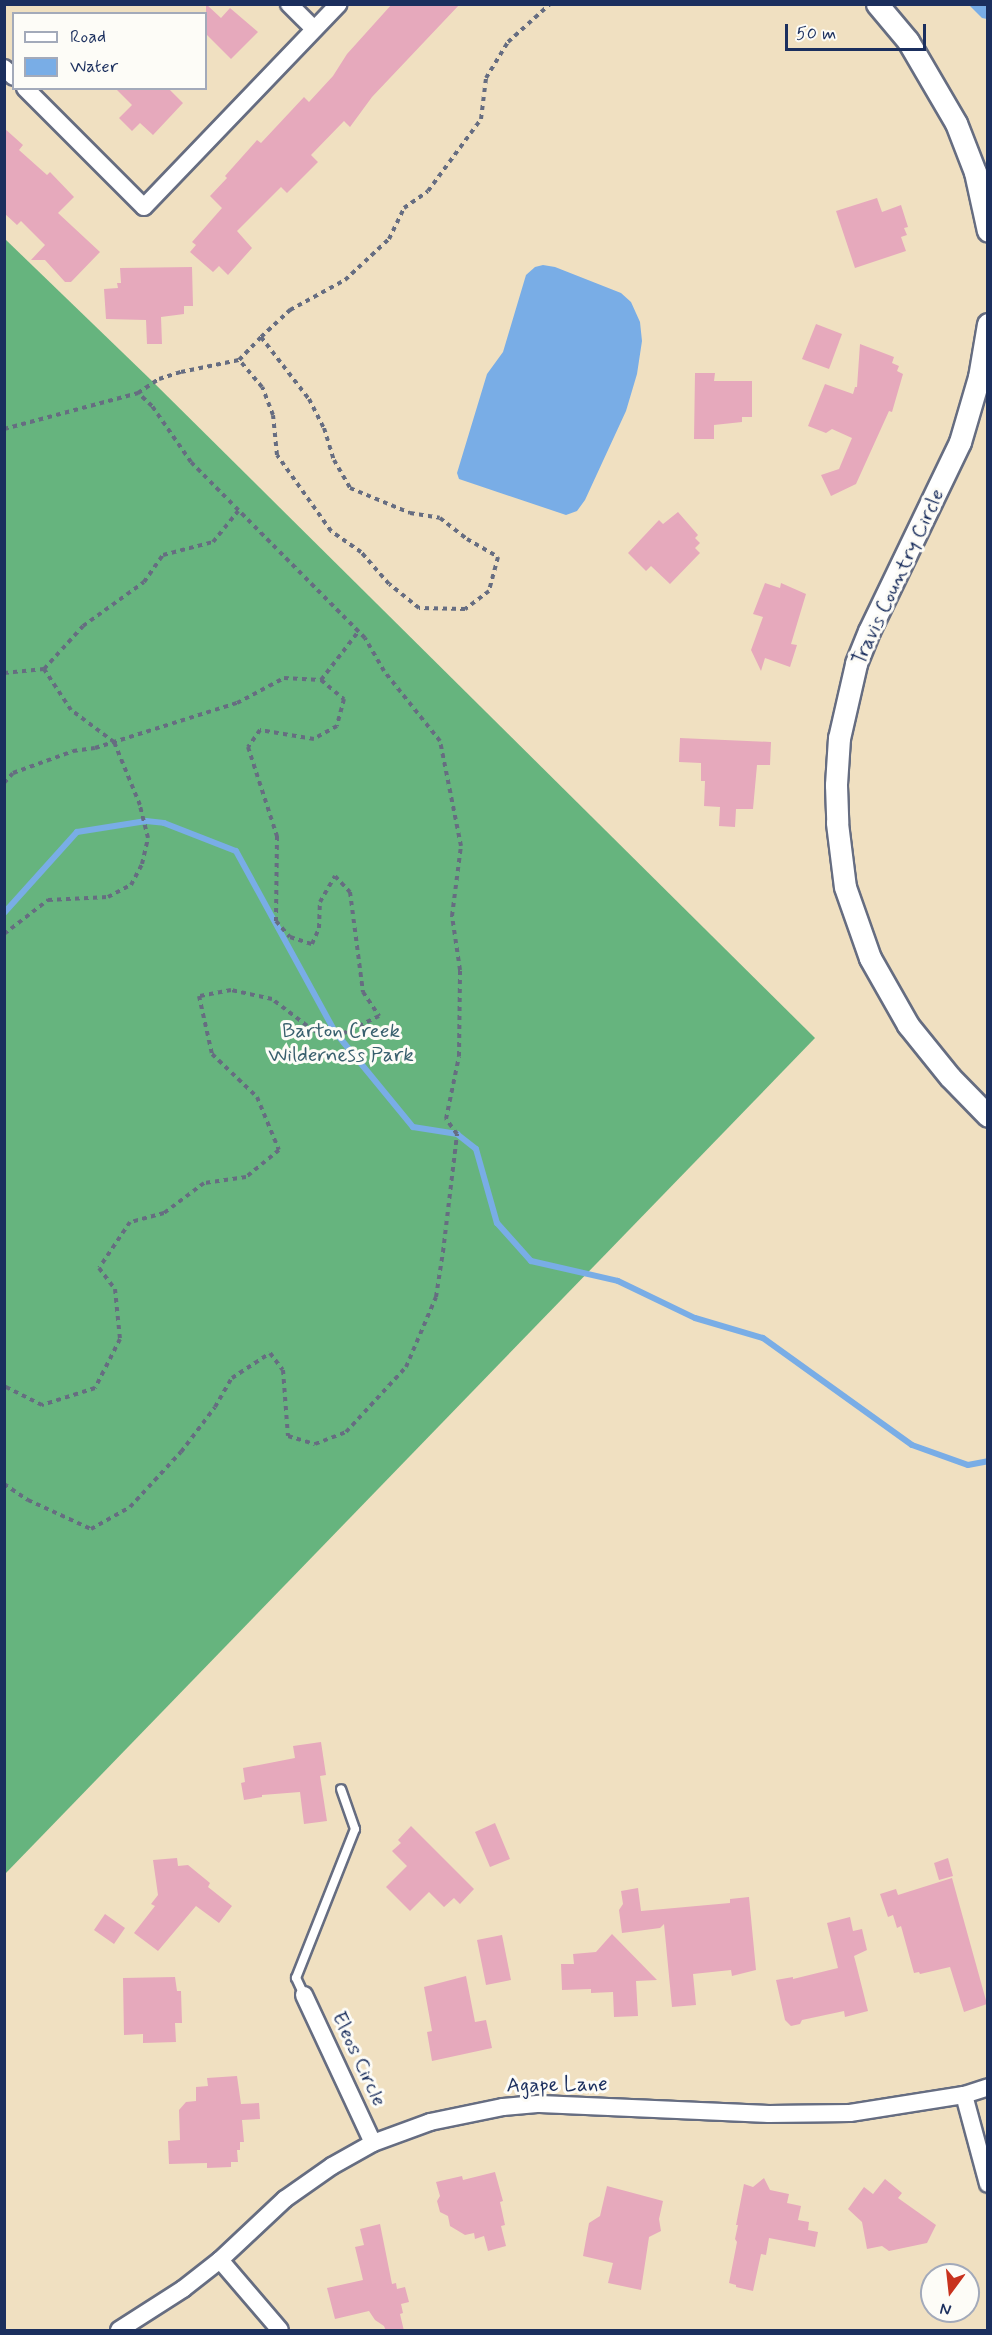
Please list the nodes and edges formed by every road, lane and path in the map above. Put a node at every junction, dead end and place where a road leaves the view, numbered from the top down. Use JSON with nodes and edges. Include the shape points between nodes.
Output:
{"nodes":[{"id":1,"x":290,"y":4,"type":"edge"},
{"id":2,"x":339,"y":4,"type":"edge"},
{"id":3,"x":550,"y":4,"type":"edge"},
{"id":4,"x":877,"y":4,"type":"edge"},
{"id":5,"x":315,"y":29,"type":"junction"},
{"id":6,"x":27,"y":90,"type":"edge"},
{"id":7,"x":987,"y":231,"type":"edge"},
{"id":8,"x":987,"y":324,"type":"edge"},
{"id":9,"x":261,"y":337,"type":"junction"},
{"id":10,"x":239,"y":360,"type":"junction"},
{"id":11,"x":138,"y":393,"type":"junction"},
{"id":12,"x":4,"y":429,"type":"edge"},
{"id":13,"x":238,"y":511,"type":"junction"},
{"id":14,"x":358,"y":632,"type":"junction"},
{"id":15,"x":44,"y":669,"type":"junction"},
{"id":16,"x":4,"y":673,"type":"edge"},
{"id":17,"x":321,"y":680,"type":"junction"},
{"id":18,"x":114,"y":742,"type":"junction"},
{"id":19,"x":4,"y":783,"type":"edge"},
{"id":20,"x":4,"y":934,"type":"edge"},
{"id":21,"x":987,"y":1116,"type":"edge"},
{"id":22,"x":4,"y":1386,"type":"edge"},
{"id":23,"x":4,"y":1484,"type":"edge"},
{"id":24,"x":341,"y":1789,"type":"dead end"},
{"id":25,"x":304,"y":1995,"type":"joint"},
{"id":26,"x":987,"y":2087,"type":"edge"},
{"id":27,"x":964,"y":2095,"type":"junction"},
{"id":28,"x":373,"y":2143,"type":"junction"},
{"id":29,"x":987,"y":2184,"type":"edge"},
{"id":30,"x":220,"y":2260,"type":"junction"},
{"id":31,"x":119,"y":2331,"type":"edge"},
{"id":32,"x":280,"y":2331,"type":"edge"}],
"edges":[{"from":1,"to":5,"type":"street"},
{"from":2,"to":5,"type":"street"},
{"from":3,"to":9,"type":"path","via":[[508,42],[486,78],[481,119],[428,191],[404,208],[389,239],[345,280],[290,310]]},
{"from":4,"to":7,"type":"street","via":[[908,41],[956,123],[975,172]]},
{"from":5,"to":6,"type":"street","via":[[144,207]]},
{"from":8,"to":21,"type":"street","name":"Travis Country Circle","via":[[978,377],[960,442],[856,664],[839,738],[836,785],[845,887],[870,958],[908,1025]]},
{"from":9,"to":10,"type":"path"},
{"from":9,"to":10,"type":"path","via":[[309,399],[350,488],[410,513],[440,518],[498,557],[489,591],[465,609],[419,608],[389,584],[361,552],[331,531],[277,455],[273,415],[262,387]]},
{"from":10,"to":11,"type":"path","via":[[159,379]]},
{"from":11,"to":12,"type":"path"},
{"from":11,"to":13,"type":"path","via":[[152,406],[191,462]]},
{"from":13,"to":14,"type":"path"},
{"from":13,"to":15,"type":"path","via":[[213,542],[163,555],[144,582],[83,627]]},
{"from":14,"to":17,"type":"path"},
{"from":14,"to":23,"type":"path","via":[[440,741],[461,846],[452,916],[460,970],[459,1056],[446,1119],[457,1134],[436,1297],[406,1367],[346,1432],[315,1444],[288,1436],[283,1370],[270,1353],[232,1378],[181,1452],[130,1507],[92,1529],[28,1500]]},
{"from":15,"to":16,"type":"path"},
{"from":15,"to":18,"type":"path","via":[[71,710]]},
{"from":17,"to":18,"type":"path","via":[[284,678],[237,703]]},
{"from":17,"to":22,"type":"path","via":[[344,699],[337,726],[314,739],[260,730],[248,747],[277,836],[276,921],[290,937],[312,944],[319,928],[320,902],[335,876],[350,892],[363,992],[379,1016],[344,1033],[314,1031],[272,999],[231,990],[199,996],[212,1054],[257,1097],[279,1150],[246,1177],[204,1184],[164,1214],[130,1222],[99,1268],[115,1289],[120,1339],[95,1388],[42,1405]]},
{"from":18,"to":19,"type":"path","via":[[73,751],[12,773]]},
{"from":18,"to":20,"type":"path","via":[[146,822],[148,838],[142,864],[131,885],[108,897],[48,900]]},
{"from":24,"to":25,"type":"lane","via":[[355,1829],[296,1977]]},
{"from":25,"to":28,"type":"street","name":"Eleos Circle"},
{"from":26,"to":27,"type":"street","name":"Agape Lane"},
{"from":27,"to":28,"type":"street","name":"Agape Lane","via":[[813,2115],[551,2104],[503,2107],[430,2122]]},
{"from":27,"to":29,"type":"street"},
{"from":28,"to":30,"type":"street","name":"Agape Lane","via":[[285,2199]]},
{"from":30,"to":31,"type":"street","name":"Agape Lane"},
{"from":30,"to":32,"type":"street"}]}
